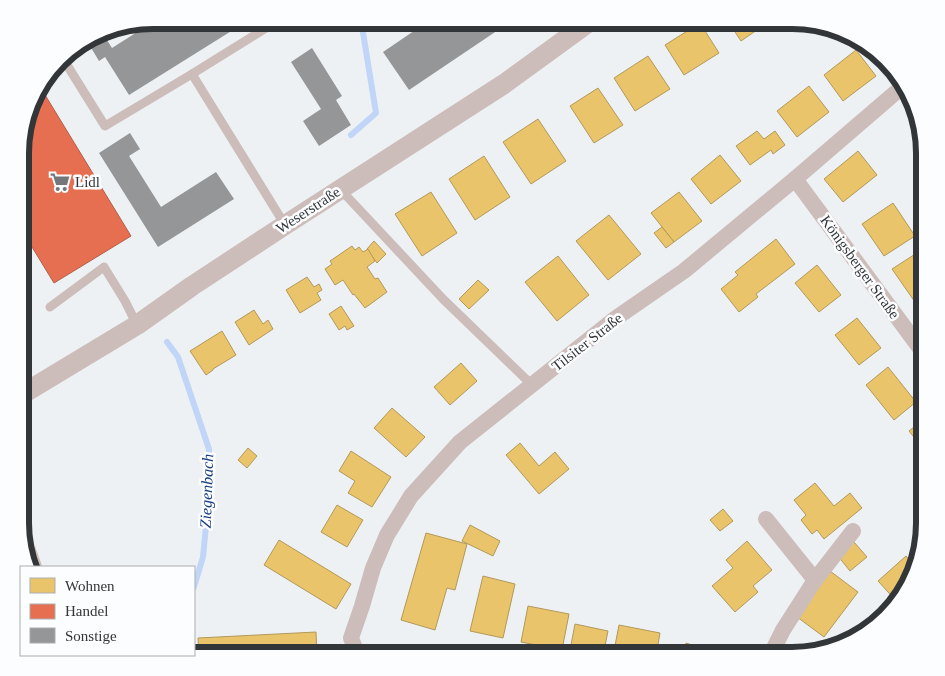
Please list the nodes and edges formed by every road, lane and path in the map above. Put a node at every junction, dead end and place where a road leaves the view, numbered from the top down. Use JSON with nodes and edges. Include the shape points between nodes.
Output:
{"nodes":[{"id":1,"x":264,"y":29,"type":"edge"},
{"id":2,"x":580,"y":29,"type":"edge"},
{"id":3,"x":66,"y":64,"type":"edge"},
{"id":4,"x":192,"y":74,"type":"junction"},
{"id":5,"x":899,"y":90,"type":"edge"},
{"id":6,"x":795,"y":179,"type":"junction"},
{"id":7,"x":340,"y":189,"type":"junction"},
{"id":8,"x":285,"y":224,"type":"junction"},
{"id":9,"x":50,"y":307,"type":"dead end"},
{"id":10,"x":137,"y":325,"type":"junction"},
{"id":11,"x":916,"y":343,"type":"edge"},
{"id":12,"x":532,"y":385,"type":"junction"},
{"id":13,"x":29,"y":390,"type":"edge"},
{"id":14,"x":766,"y":519,"type":"dead end"},
{"id":15,"x":853,"y":531,"type":"dead end"},
{"id":16,"x":815,"y":580,"type":"junction"},
{"id":17,"x":354,"y":647,"type":"edge"},
{"id":18,"x":774,"y":647,"type":"edge"}],
"edges":[{"from":1,"to":4,"type":"lane"},
{"from":2,"to":7,"type":"street","name":"Weserstraße","via":[[504,84]]},
{"from":3,"to":4,"type":"lane","via":[[105,126]]},
{"from":4,"to":8,"type":"lane"},
{"from":5,"to":6,"type":"street","name":"Tilsiter Straße"},
{"from":6,"to":11,"type":"street","name":"Königsberger Straße"},
{"from":6,"to":12,"type":"street","name":"Tilsiter Straße","via":[[684,270],[616,318]]},
{"from":7,"to":8,"type":"street","name":"Weserstraße"},
{"from":7,"to":12,"type":"lane","via":[[443,299]]},
{"from":8,"to":10,"type":"street","name":"Weserstraße"},
{"from":9,"to":10,"type":"lane","via":[[104,267]]},
{"from":10,"to":13,"type":"street","name":"Weserstraße"},
{"from":12,"to":17,"type":"street","name":"Tilsiter Straße","via":[[460,442],[411,496],[386,535],[373,568],[351,638]]},
{"from":14,"to":16,"type":"street"},
{"from":15,"to":16,"type":"street"},
{"from":16,"to":18,"type":"street"}]}
